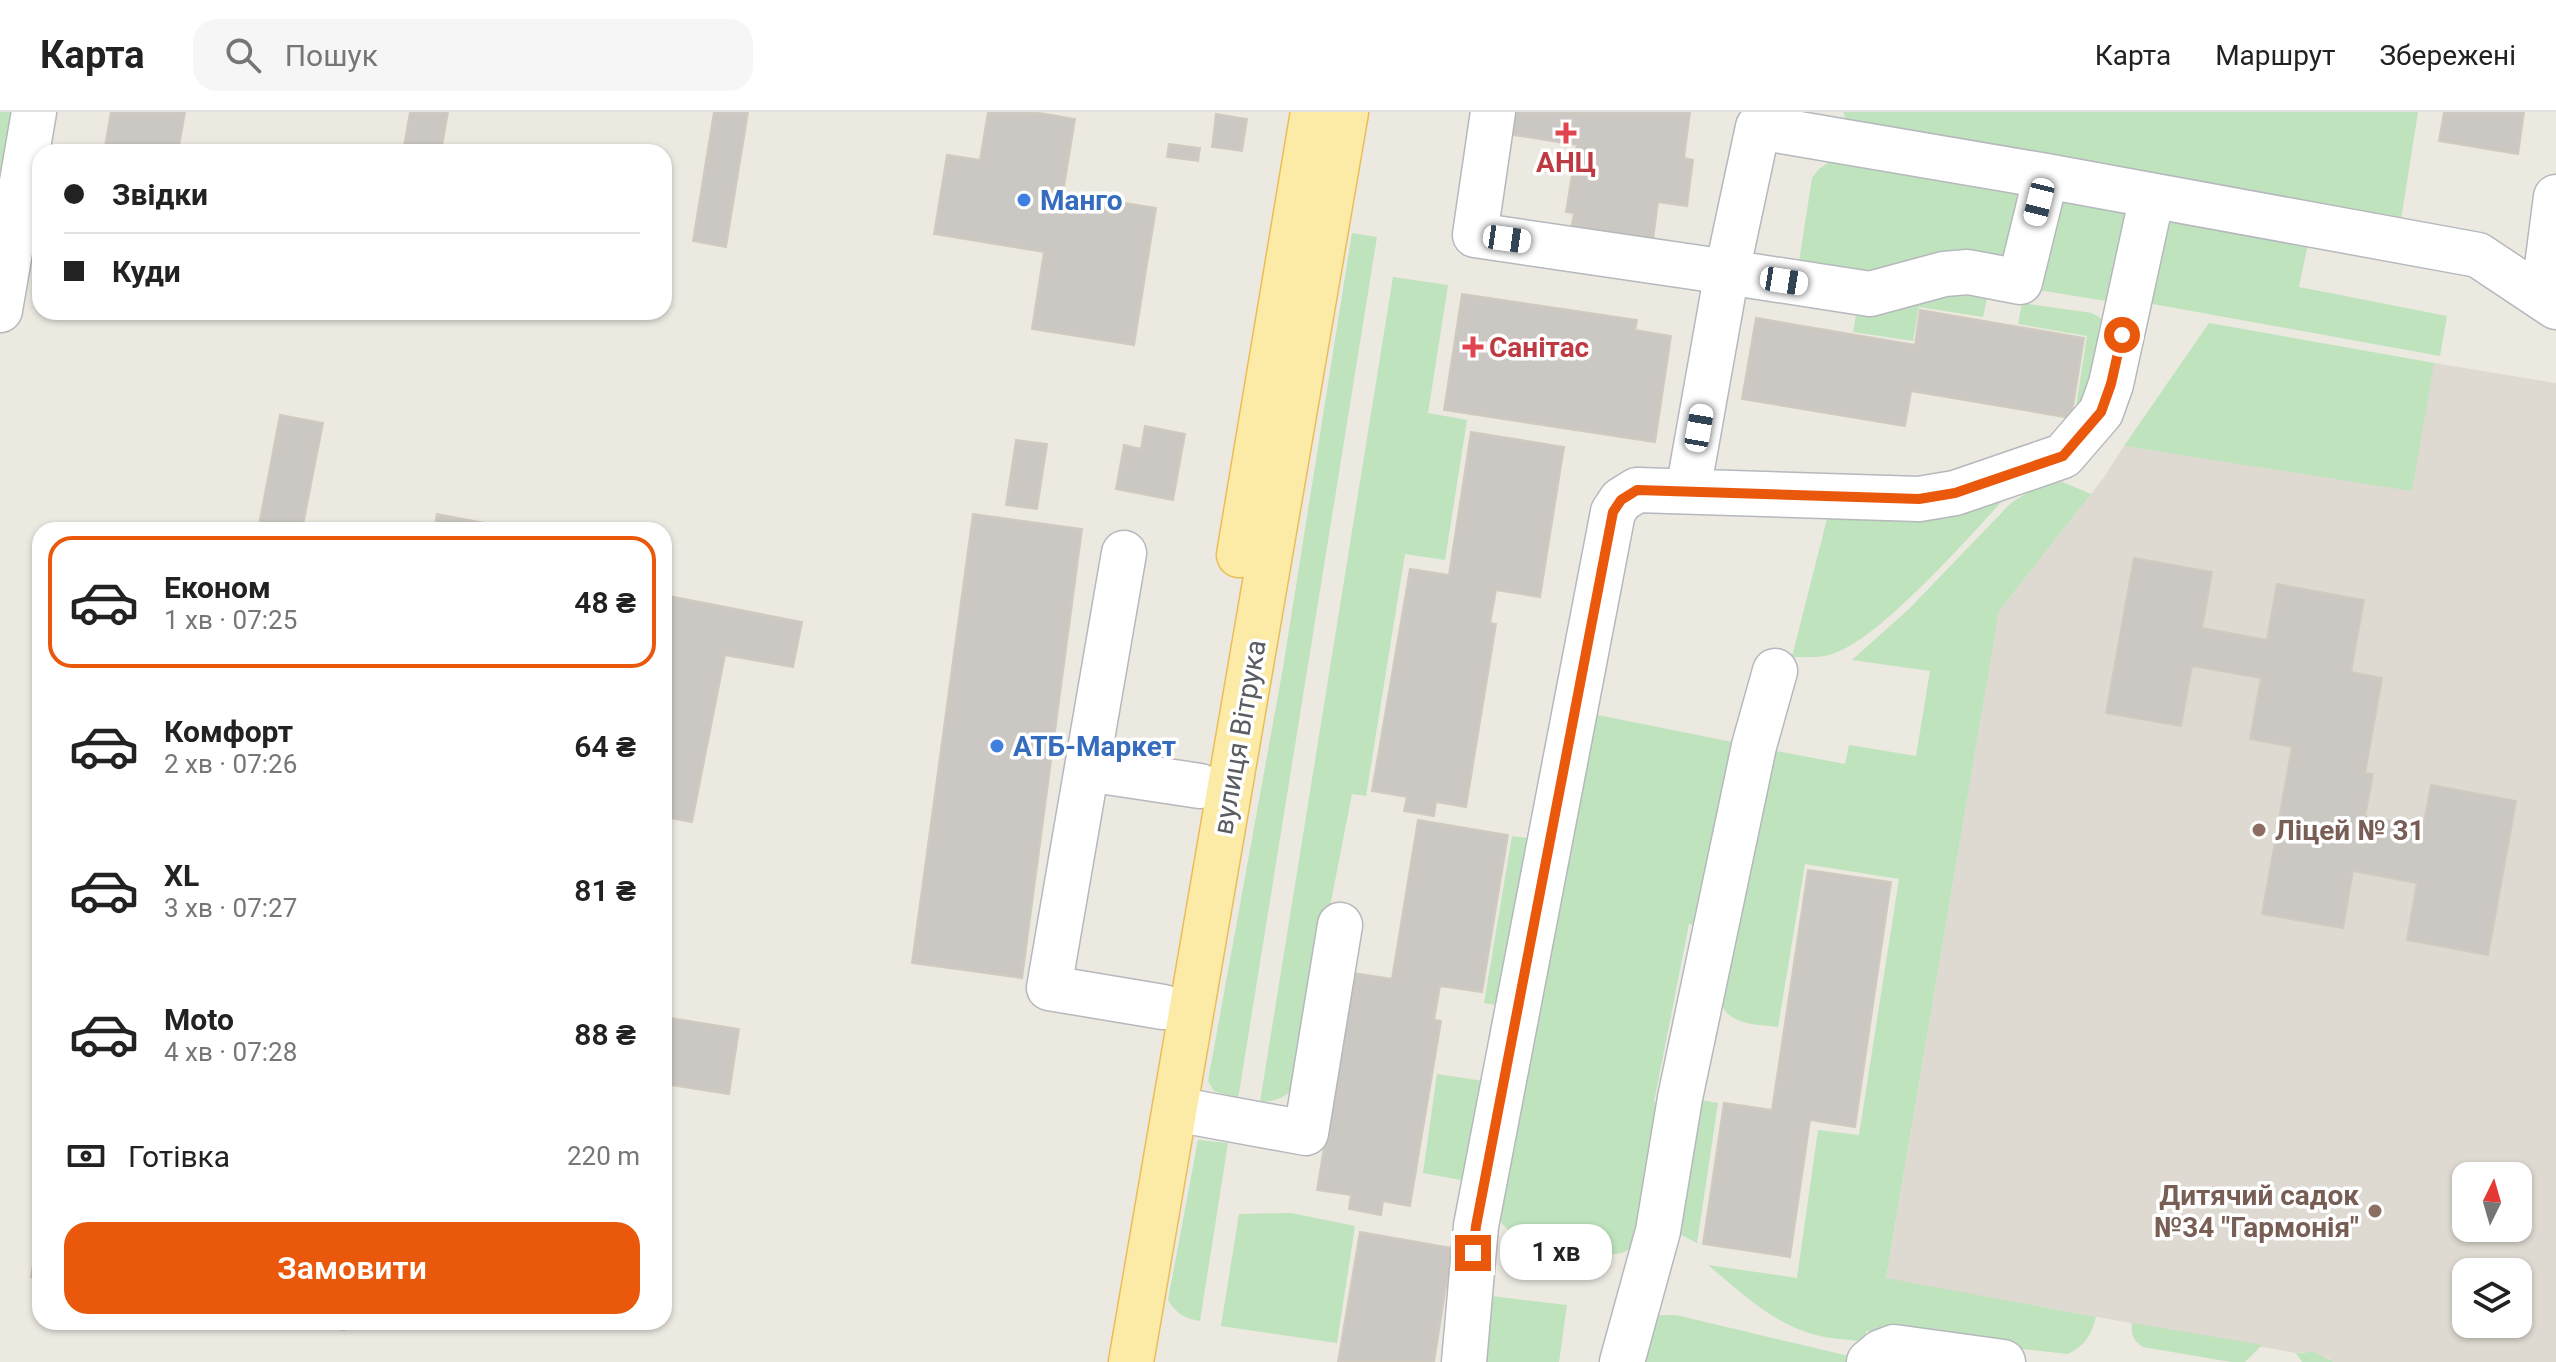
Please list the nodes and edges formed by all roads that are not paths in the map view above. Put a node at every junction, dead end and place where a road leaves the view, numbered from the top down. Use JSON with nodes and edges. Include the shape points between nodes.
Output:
{"nodes":[{"id":1,"x":34,"y":112,"type":"edge"},
{"id":2,"x":1313,"y":112,"type":"edge"},
{"id":3,"x":1346,"y":112,"type":"edge"},
{"id":4,"x":1493,"y":112,"type":"edge"},
{"id":5,"x":1763,"y":120,"type":"edge"},
{"id":6,"x":2046,"y":176,"type":"junction"},
{"id":7,"x":2152,"y":196,"type":"junction"},
{"id":8,"x":2556,"y":197,"type":"edge"},
{"id":9,"x":1727,"y":272,"type":"junction"},
{"id":10,"x":2549,"y":302,"type":"edge"},
{"id":11,"x":0,"y":310,"type":"edge"},
{"id":12,"x":1688,"y":491,"type":"junction"},
{"id":13,"x":1124,"y":553,"type":"dead end"},
{"id":14,"x":1775,"y":671,"type":"dead end"},
{"id":15,"x":1087,"y":769,"type":"junction"},
{"id":16,"x":1200,"y":786,"type":"junction"},
{"id":17,"x":1340,"y":925,"type":"dead end"},
{"id":18,"x":1163,"y":1007,"type":"junction"},
{"id":19,"x":1175,"y":1109,"type":"junction"},
{"id":20,"x":1102,"y":1362,"type":"edge"},
{"id":21,"x":1131,"y":1362,"type":"edge"},
{"id":22,"x":1464,"y":1362,"type":"edge"},
{"id":23,"x":1622,"y":1362,"type":"edge"},
{"id":24,"x":1869,"y":1362,"type":"edge"},
{"id":25,"x":2003,"y":1362,"type":"edge"}],
"edges":[{"from":1,"to":11,"type":"street"},
{"from":2,"to":16,"type":"main road","name":"вулиця Вітрука"},
{"from":3,"to":19,"type":"main road","name":"вулиця Вітрука"},
{"from":4,"to":9,"type":"street","via":[[1475,235]]},
{"from":5,"to":6,"type":"street"},
{"from":5,"to":9,"type":"street"},
{"from":6,"to":7,"type":"street"},
{"from":6,"to":9,"type":"street","via":[[2020,282],[1968,272],[1870,294]]},
{"from":7,"to":10,"type":"street","via":[[2478,255]]},
{"from":7,"to":12,"type":"street","via":[[2111,384],[2101,412],[2063,456],[1955,493],[1919,499]]},
{"from":8,"to":10,"type":"street"},
{"from":9,"to":12,"type":"street"},
{"from":12,"to":22,"type":"street","via":[[1637,490],[1613,512],[1476,1226]]},
{"from":13,"to":15,"type":"street"},
{"from":14,"to":23,"type":"street","via":[[1754,746],[1680,1098],[1658,1231]]},
{"from":15,"to":16,"type":"street"},
{"from":15,"to":18,"type":"street","via":[[1049,988]]},
{"from":16,"to":18,"type":"main road","name":"вулиця Вітрука"},
{"from":17,"to":19,"type":"street","via":[[1306,1133]]},
{"from":18,"to":20,"type":"main road","name":"вулиця Вітрука"},
{"from":19,"to":21,"type":"main road","name":"вулиця Вітрука"},
{"from":24,"to":25,"type":"street","via":[[1894,1347]]}]}
